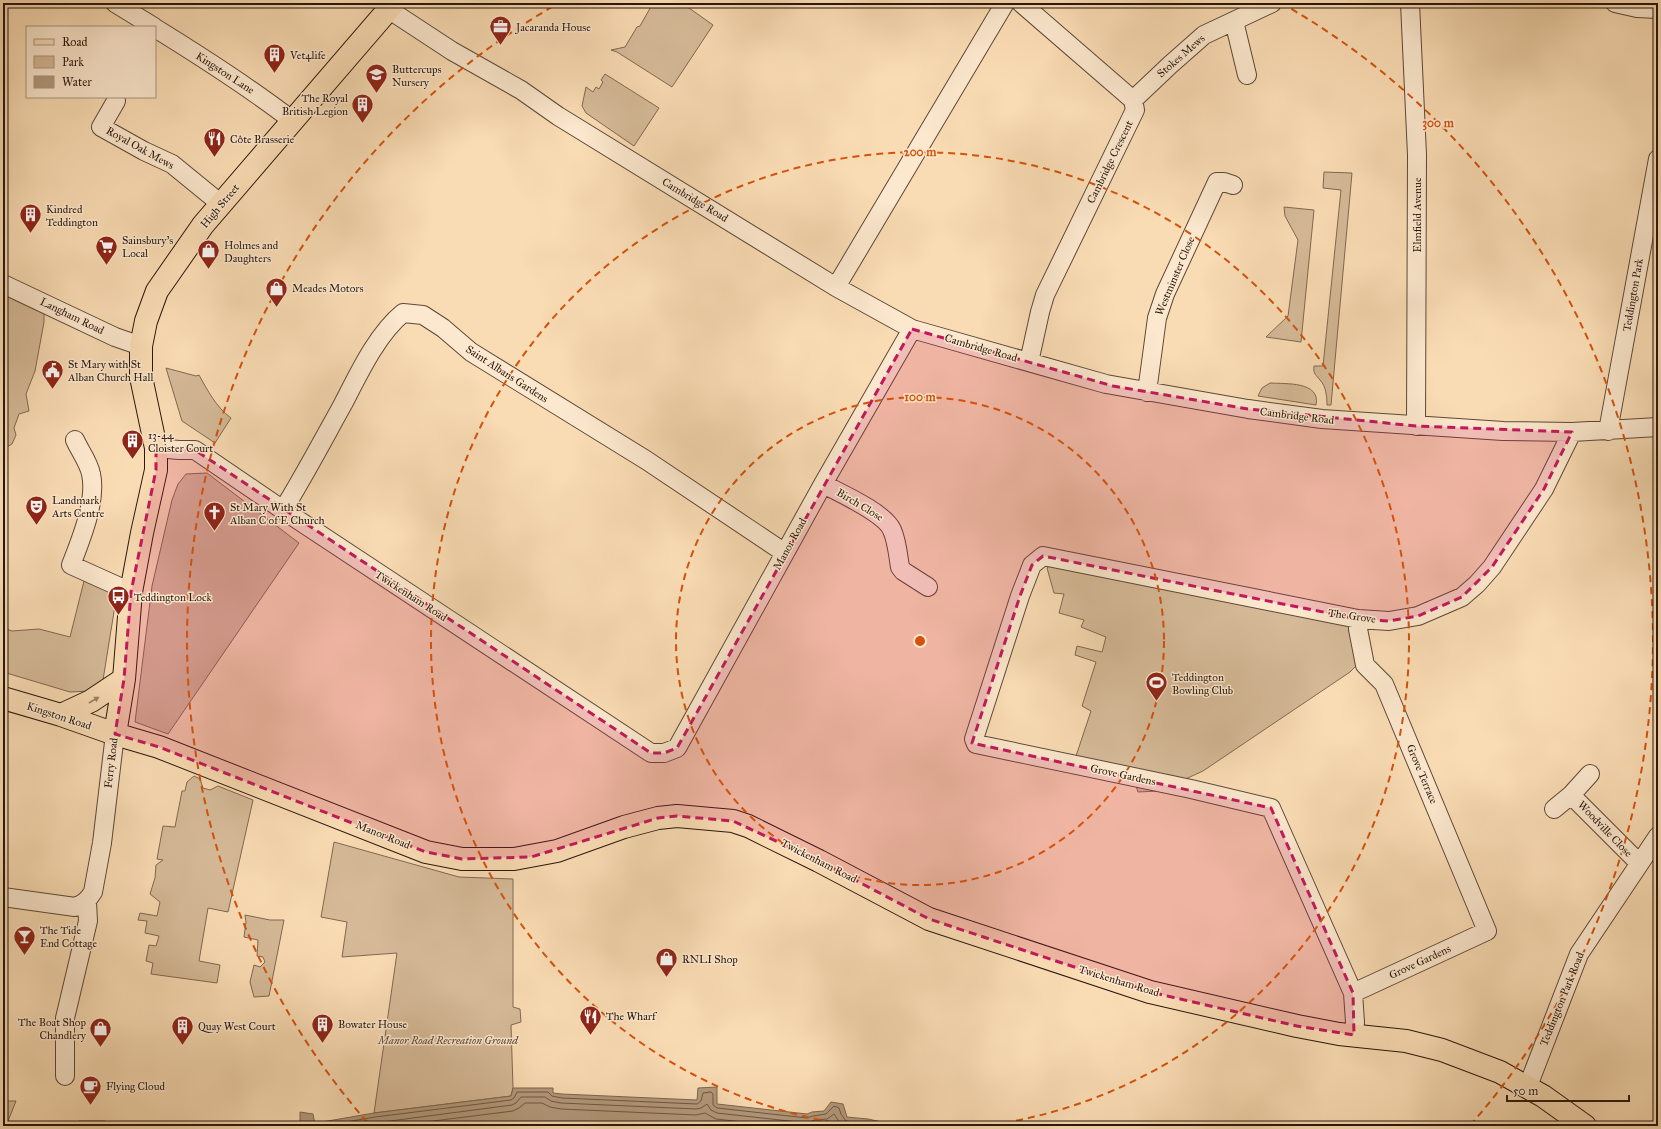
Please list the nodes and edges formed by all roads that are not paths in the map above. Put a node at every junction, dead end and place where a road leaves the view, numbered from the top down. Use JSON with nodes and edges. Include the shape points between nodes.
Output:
{"nodes":[{"id":1,"x":115,"y":3,"type":"edge"},
{"id":2,"x":1005,"y":3,"type":"edge"},
{"id":3,"x":1021,"y":3,"type":"edge"},
{"id":4,"x":1272,"y":3,"type":"edge"},
{"id":5,"x":1410,"y":3,"type":"edge"},
{"id":6,"x":1615,"y":3,"type":"edge"},
{"id":7,"x":391,"y":6,"type":"edge"},
{"id":8,"x":1658,"y":9,"type":"edge"},
{"id":9,"x":1234,"y":21,"type":"junction"},
{"id":10,"x":152,"y":26,"type":"edge"},
{"id":11,"x":156,"y":28,"type":"edge"},
{"id":12,"x":1248,"y":75,"type":"dead end"},
{"id":13,"x":1133,"y":100,"type":"junction"},
{"id":14,"x":116,"y":101,"type":"dead end"},
{"id":15,"x":293,"y":121,"type":"junction"},
{"id":16,"x":1658,"y":159,"type":"edge"},
{"id":17,"x":1233,"y":186,"type":"dead end"},
{"id":18,"x":221,"y":204,"type":"junction"},
{"id":19,"x":3,"y":284,"type":"edge"},
{"id":20,"x":836,"y":286,"type":"junction"},
{"id":21,"x":912,"y":329,"type":"junction"},
{"id":22,"x":141,"y":346,"type":"junction"},
{"id":23,"x":1030,"y":362,"type":"junction"},
{"id":24,"x":1148,"y":392,"type":"junction"},
{"id":25,"x":1416,"y":426,"type":"junction"},
{"id":26,"x":1658,"y":427,"type":"edge"},
{"id":27,"x":1608,"y":431,"type":"junction"},
{"id":28,"x":1572,"y":432,"type":"junction"},
{"id":29,"x":75,"y":440,"type":"dead end"},
{"id":30,"x":156,"y":448,"type":"junction"},
{"id":31,"x":823,"y":484,"type":"junction"},
{"id":32,"x":283,"y":510,"type":"junction"},
{"id":33,"x":785,"y":553,"type":"junction"},
{"id":34,"x":1043,"y":556,"type":"joint"},
{"id":35,"x":928,"y":587,"type":"dead end"},
{"id":36,"x":131,"y":592,"type":"junction"},
{"id":37,"x":1358,"y":619,"type":"junction"},
{"id":38,"x":124,"y":679,"type":"junction"},
{"id":39,"x":3,"y":698,"type":"edge"},
{"id":40,"x":60,"y":715,"type":"junction"},
{"id":41,"x":115,"y":734,"type":"junction"},
{"id":42,"x":664,"y":753,"type":"joint"},
{"id":43,"x":1590,"y":774,"type":"dead end"},
{"id":44,"x":1571,"y":795,"type":"junction"},
{"id":45,"x":1554,"y":809,"type":"dead end"},
{"id":46,"x":658,"y":818,"type":"joint"},
{"id":47,"x":1658,"y":836,"type":"edge"},
{"id":48,"x":1639,"y":863,"type":"junction"},
{"id":49,"x":3,"y":898,"type":"edge"},
{"id":50,"x":86,"y":902,"type":"junction"},
{"id":51,"x":1487,"y":931,"type":"joint"},
{"id":52,"x":1353,"y":993,"type":"junction"},
{"id":53,"x":1354,"y":1035,"type":"junction"},
{"id":54,"x":65,"y":1076,"type":"dead end"},
{"id":55,"x":1528,"y":1086,"type":"junction"},
{"id":56,"x":1585,"y":1126,"type":"edge"}],
"edges":[{"from":1,"to":10,"type":"street","name":"Kingston Lane"},
{"from":2,"to":20,"type":"street"},
{"from":3,"to":13,"type":"street"},
{"from":4,"to":9,"type":"street","name":"Stokes Mews"},
{"from":5,"to":25,"type":"street","name":"Elmfield Avenue","via":[[1417,155]]},
{"from":6,"to":8,"type":"street"},
{"from":7,"to":15,"type":"main road","name":"High Street"},
{"from":7,"to":20,"type":"street","name":"Cambridge Road","via":[[452,51],[521,90],[558,116]]},
{"from":9,"to":12,"type":"street"},
{"from":9,"to":13,"type":"street","name":"Stokes Mews","via":[[1204,35]]},
{"from":11,"to":15,"type":"street","name":"Kingston Lane","via":[[229,74]]},
{"from":13,"to":23,"type":"street","name":"Cambridge Crescent","via":[[1135,110],[1045,295]]},
{"from":14,"to":18,"type":"street","name":"Royal Oak Mews","via":[[101,127],[172,164]]},
{"from":15,"to":18,"type":"main road","name":"High Street"},
{"from":16,"to":27,"type":"street","name":"Teddington Park"},
{"from":17,"to":24,"type":"street","name":"Westminster Close","via":[[1217,182],[1165,294],[1157,318]]},
{"from":18,"to":22,"type":"main road","name":"High Street","via":[[203,225],[157,291],[146,321]]},
{"from":19,"to":22,"type":"street","name":"Langham Road","via":[[115,337]]},
{"from":20,"to":21,"type":"street","name":"Cambridge Road"},
{"from":21,"to":23,"type":"street","name":"Cambridge Road"},
{"from":21,"to":31,"type":"street","name":"Manor Road"},
{"from":22,"to":30,"type":"main road","name":"High Street","via":[[141,377]]},
{"from":23,"to":24,"type":"street","name":"Cambridge Road","via":[[1113,386]]},
{"from":24,"to":25,"type":"street","name":"Cambridge Road","via":[[1248,410]]},
{"from":25,"to":28,"type":"street","name":"Cambridge Road"},
{"from":26,"to":27,"type":"street","name":"Cambridge Road"},
{"from":27,"to":28,"type":"street","name":"Cambridge Road"},
{"from":28,"to":37,"type":"street","name":"The Grove","via":[[1544,489],[1492,567],[1477,584],[1462,597],[1418,616],[1389,621]]},
{"from":29,"to":36,"type":"street","via":[[91,473],[93,491],[83,533],[71,564]]},
{"from":30,"to":32,"type":"street","name":"Twickenham Road","via":[[195,450]]},
{"from":30,"to":36,"type":"main road","name":"Ferry Road","via":[[156,470]]},
{"from":31,"to":33,"type":"street","name":"Manor Road"},
{"from":31,"to":35,"type":"street","name":"Birch Close","via":[[886,520],[892,530],[900,567]]},
{"from":32,"to":33,"type":"street","name":"Saint Albans Gardens","via":[[310,466],[367,360],[394,320],[403,313],[423,315],[471,352],[646,460]]},
{"from":32,"to":42,"type":"street","name":"Twickenham Road","via":[[651,754]]},
{"from":33,"to":42,"type":"street","name":"Manor Road","via":[[676,748]]},
{"from":34,"to":37,"type":"street","name":"The Grove"},
{"from":34,"to":52,"type":"street","name":"Grove Gardens","via":[[1032,565],[1020,596],[974,739],[976,744],[1271,808]]},
{"from":36,"to":38,"type":"main road","name":"Ferry Road"},
{"from":37,"to":51,"type":"street","name":"Grove Terrace","via":[[1365,665],[1384,684]]},
{"from":40,"to":38,"type":"main road","one_way":true,"via":[[91,701]]},
{"from":38,"to":41,"type":"main road","name":"Ferry Road"},
{"from":39,"to":40,"type":"main road","name":"Kingston Road"},
{"from":40,"to":41,"type":"main road","name":"Kingston Road"},
{"from":41,"to":46,"type":"main road","name":"Manor Road","via":[[159,747],[426,852],[462,859],[530,857],[564,849],[624,827]]},
{"from":41,"to":50,"type":"street","name":"Ferry Road","via":[[95,884]]},
{"from":43,"to":44,"type":"street","name":"Woodville Close"},
{"from":44,"to":45,"type":"street","name":"Woodville Close"},
{"from":44,"to":48,"type":"street","name":"Woodville Close"},
{"from":46,"to":53,"type":"main road","name":"Twickenham Road","via":[[677,816],[733,821],[748,826],[928,919],[1150,992],[1297,1026]]},
{"from":47,"to":48,"type":"street","name":"Teddington Park Road"},
{"from":48,"to":55,"type":"street","name":"Teddington Park Road","via":[[1579,954]]},
{"from":49,"to":50,"type":"street","via":[[68,907]]},
{"from":50,"to":54,"type":"street","via":[[88,921],[64,1018]]},
{"from":51,"to":52,"type":"street","name":"Grove Gardens"},
{"from":52,"to":53,"type":"street","name":"Grove Gardens"},
{"from":53,"to":55,"type":"main road","name":"Twickenham Road","via":[[1406,1041],[1442,1050],[1500,1072]]},
{"from":55,"to":56,"type":"main road","name":"Twickenham Road"}]}
